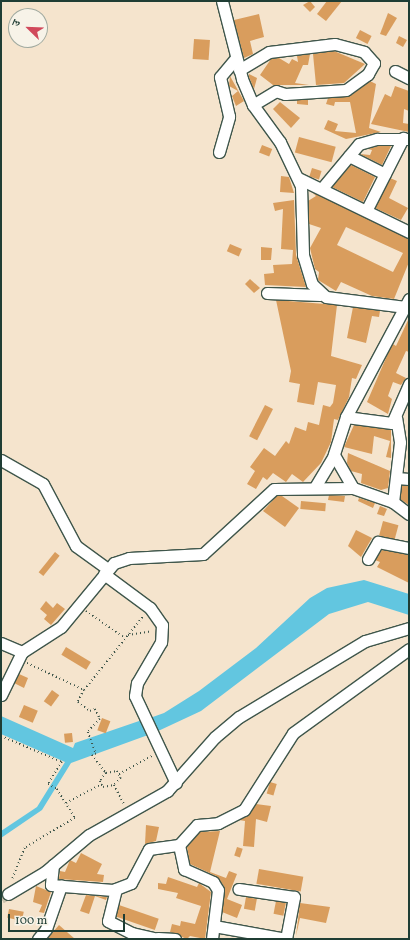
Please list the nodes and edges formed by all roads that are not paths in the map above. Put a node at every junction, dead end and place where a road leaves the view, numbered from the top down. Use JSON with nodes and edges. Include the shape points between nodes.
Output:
{"nodes":[{"id":1,"x":222,"y":1,"type":"edge"},
{"id":2,"x":236,"y":58,"type":"junction"},
{"id":3,"x":239,"y":70,"type":"junction"},
{"id":4,"x":395,"y":71,"type":"dead end"},
{"id":5,"x":409,"y":78,"type":"edge"},
{"id":6,"x":253,"y":104,"type":"junction"},
{"id":7,"x":406,"y":138,"type":"edge"},
{"id":8,"x":219,"y":152,"type":"dead end"},
{"id":9,"x":349,"y":156,"type":"junction"},
{"id":10,"x":386,"y":174,"type":"junction"},
{"id":11,"x":298,"y":178,"type":"junction"},
{"id":12,"x":323,"y":188,"type":"junction"},
{"id":13,"x":367,"y":209,"type":"junction"},
{"id":14,"x":409,"y":232,"type":"edge"},
{"id":15,"x":267,"y":293,"type":"dead end"},
{"id":16,"x":320,"y":295,"type":"junction"},
{"id":17,"x":407,"y":303,"type":"edge"},
{"id":18,"x":409,"y":384,"type":"edge"},
{"id":19,"x":346,"y":417,"type":"junction"},
{"id":20,"x":396,"y":418,"type":"junction"},
{"id":21,"x":404,"y":452,"type":"edge"},
{"id":22,"x":334,"y":455,"type":"junction"},
{"id":23,"x":1,"y":460,"type":"edge"},
{"id":24,"x":397,"y":478,"type":"junction"},
{"id":25,"x":409,"y":479,"type":"edge"},
{"id":26,"x":315,"y":487,"type":"junction"},
{"id":27,"x":353,"y":488,"type":"junction"},
{"id":28,"x":393,"y":502,"type":"junction"},
{"id":29,"x":409,"y":514,"type":"edge"},
{"id":30,"x":409,"y":548,"type":"edge"},
{"id":31,"x":368,"y":559,"type":"dead end"},
{"id":32,"x":106,"y":572,"type":"junction"},
{"id":33,"x":409,"y":628,"type":"edge"},
{"id":34,"x":1,"y":643,"type":"edge"},
{"id":35,"x":409,"y":650,"type":"edge"},
{"id":36,"x":20,"y":655,"type":"junction"},
{"id":37,"x":1,"y":695,"type":"edge"},
{"id":38,"x":176,"y":783,"type":"junction"},
{"id":39,"x":179,"y":845,"type":"junction"},
{"id":40,"x":53,"y":865,"type":"junction"},
{"id":41,"x":61,"y":886,"type":"junction"},
{"id":42,"x":239,"y":888,"type":"dead end"},
{"id":43,"x":116,"y":889,"type":"junction"},
{"id":44,"x":10,"y":893,"type":"tunnel mouth"},
{"id":45,"x":214,"y":926,"type":"junction"},
{"id":46,"x":158,"y":938,"type":"edge"},
{"id":47,"x":38,"y":939,"type":"edge"},
{"id":48,"x":175,"y":939,"type":"edge"},
{"id":49,"x":212,"y":939,"type":"edge"},
{"id":50,"x":286,"y":939,"type":"edge"}],
"edges":[{"from":1,"to":2,"type":"street"},
{"from":2,"to":3,"type":"street"},
{"from":2,"to":8,"type":"street","via":[[220,77],[229,116]]},
{"from":3,"to":6,"type":"street"},
{"from":3,"to":6,"type":"street","via":[[269,52],[335,44],[364,52],[374,63],[368,74],[346,90],[285,94],[276,91]]},
{"from":4,"to":5,"type":"street"},
{"from":6,"to":11,"type":"street","via":[[280,142]]},
{"from":7,"to":9,"type":"street","via":[[359,144]]},
{"from":7,"to":10,"type":"street"},
{"from":9,"to":10,"type":"street"},
{"from":9,"to":12,"type":"street"},
{"from":10,"to":13,"type":"street"},
{"from":11,"to":12,"type":"street"},
{"from":11,"to":16,"type":"street","via":[[303,255],[312,284]]},
{"from":12,"to":13,"type":"street"},
{"from":13,"to":14,"type":"street"},
{"from":15,"to":16,"type":"street"},
{"from":16,"to":17,"type":"street"},
{"from":17,"to":19,"type":"street"},
{"from":18,"to":20,"type":"street"},
{"from":19,"to":20,"type":"street","via":[[385,424]]},
{"from":19,"to":22,"type":"street"},
{"from":20,"to":21,"type":"street"},
{"from":21,"to":24,"type":"street"},
{"from":22,"to":26,"type":"street"},
{"from":22,"to":27,"type":"street"},
{"from":23,"to":32,"type":"street","via":[[43,484],[76,546]]},
{"from":24,"to":25,"type":"street"},
{"from":24,"to":28,"type":"street"},
{"from":26,"to":27,"type":"street"},
{"from":26,"to":32,"type":"street","via":[[270,491],[203,554],[124,559]]},
{"from":27,"to":28,"type":"street"},
{"from":28,"to":29,"type":"street"},
{"from":30,"to":31,"type":"street","via":[[378,542]]},
{"from":32,"to":36,"type":"street","via":[[57,631]]},
{"from":32,"to":38,"type":"street","via":[[160,618],[161,642],[135,690]]},
{"from":33,"to":38,"type":"street","via":[[365,641],[239,717],[212,741]]},
{"from":34,"to":36,"type":"street"},
{"from":35,"to":39,"type":"street","via":[[293,733],[244,810],[218,824],[192,828]]},
{"from":36,"to":37,"type":"street"},
{"from":38,"to":40,"type":"street","via":[[89,835]]},
{"from":39,"to":43,"type":"street","via":[[149,849],[137,878]]},
{"from":39,"to":45,"type":"street","via":[[184,869],[213,882],[218,890]]},
{"from":40,"to":41,"type":"street","via":[[51,884]]},
{"from":40,"to":44,"type":"street"},
{"from":41,"to":43,"type":"street"},
{"from":41,"to":47,"type":"street","via":[[46,929]]},
{"from":42,"to":50,"type":"street","via":[[294,896]]},
{"from":43,"to":46,"type":"street","via":[[108,922],[132,933]]},
{"from":45,"to":49,"type":"street"},
{"from":45,"to":50,"type":"street"},
{"from":46,"to":48,"type":"street"}]}
